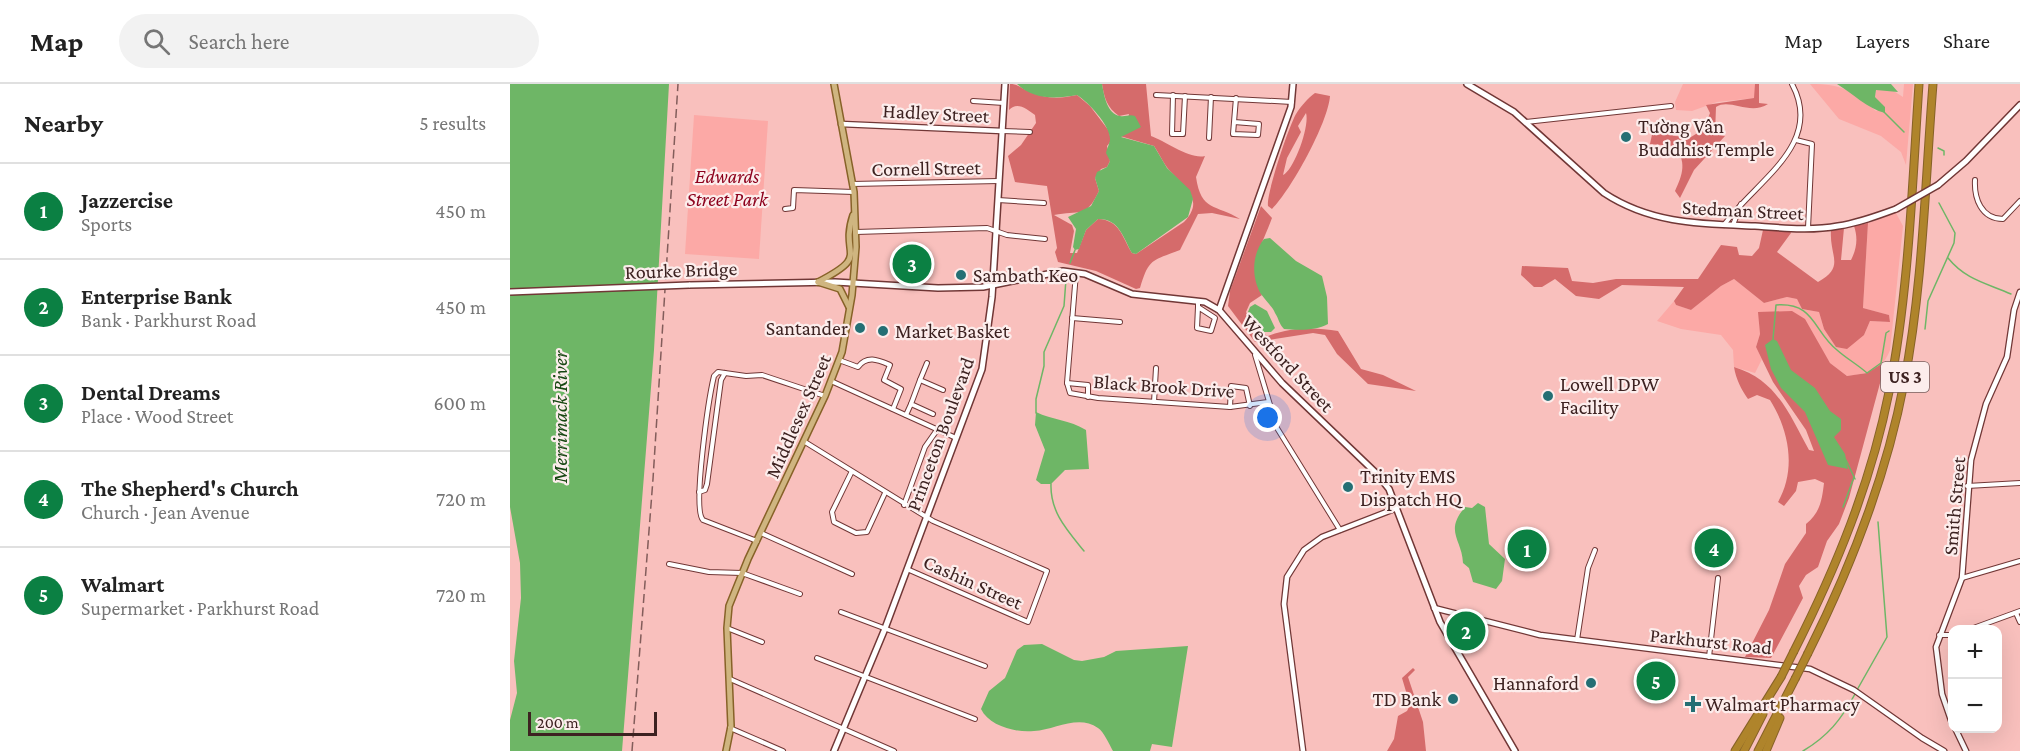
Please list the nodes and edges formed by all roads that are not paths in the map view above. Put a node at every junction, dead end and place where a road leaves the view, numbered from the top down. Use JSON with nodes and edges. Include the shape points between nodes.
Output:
{"nodes":[{"id":1,"x":834,"y":84,"type":"edge"},
{"id":2,"x":1005,"y":84,"type":"edge"},
{"id":3,"x":1293,"y":84,"type":"edge"},
{"id":4,"x":1467,"y":84,"type":"edge"},
{"id":5,"x":1792,"y":84,"type":"edge"},
{"id":6,"x":1919,"y":84,"type":"edge"},
{"id":7,"x":1933,"y":84,"type":"edge"},
{"id":8,"x":1156,"y":94,"type":"dead end"},
{"id":9,"x":1173,"y":95,"type":"junction"},
{"id":10,"x":1185,"y":96,"type":"junction"},
{"id":11,"x":1211,"y":97,"type":"junction"},
{"id":12,"x":1236,"y":98,"type":"junction"},
{"id":13,"x":973,"y":100,"type":"dead end"},
{"id":14,"x":1292,"y":102,"type":"junction"},
{"id":15,"x":1004,"y":103,"type":"junction"},
{"id":16,"x":1671,"y":106,"type":"dead end"},
{"id":17,"x":2019,"y":108,"type":"edge"},
{"id":18,"x":1234,"y":122,"type":"junction"},
{"id":19,"x":1526,"y":122,"type":"junction"},
{"id":20,"x":841,"y":124,"type":"junction"},
{"id":21,"x":1002,"y":131,"type":"junction"},
{"id":22,"x":1030,"y":132,"type":"dead end"},
{"id":23,"x":1209,"y":138,"type":"dead end"},
{"id":24,"x":1796,"y":140,"type":"junction"},
{"id":25,"x":1976,"y":180,"type":"dead end"},
{"id":26,"x":999,"y":181,"type":"junction"},
{"id":27,"x":852,"y":184,"type":"junction"},
{"id":28,"x":854,"y":192,"type":"junction"},
{"id":29,"x":998,"y":200,"type":"junction"},
{"id":30,"x":2020,"y":201,"type":"edge"},
{"id":31,"x":1044,"y":203,"type":"dead end"},
{"id":32,"x":1741,"y":204,"type":"junction"},
{"id":33,"x":785,"y":209,"type":"dead end"},
{"id":34,"x":855,"y":212,"type":"junction"},
{"id":35,"x":1724,"y":225,"type":"junction"},
{"id":36,"x":1733,"y":225,"type":"junction"},
{"id":37,"x":1808,"y":228,"type":"junction"},
{"id":38,"x":997,"y":231,"type":"junction"},
{"id":39,"x":856,"y":232,"type":"junction"},
{"id":40,"x":1045,"y":239,"type":"dead end"},
{"id":41,"x":1076,"y":273,"type":"junction"},
{"id":42,"x":818,"y":282,"type":"junction"},
{"id":43,"x":854,"y":283,"type":"junction"},
{"id":44,"x":993,"y":286,"type":"junction"},
{"id":45,"x":510,"y":292,"type":"edge"},
{"id":46,"x":2020,"y":292,"type":"edge"},
{"id":47,"x":1198,"y":304,"type":"junction"},
{"id":48,"x":1219,"y":310,"type":"junction"},
{"id":49,"x":849,"y":312,"type":"junction"},
{"id":50,"x":1072,"y":318,"type":"junction"},
{"id":51,"x":1120,"y":322,"type":"dead end"},
{"id":52,"x":1255,"y":355,"type":"junction"},
{"id":53,"x":839,"y":360,"type":"junction"},
{"id":54,"x":927,"y":363,"type":"dead end"},
{"id":55,"x":1156,"y":368,"type":"dead end"},
{"id":56,"x":725,"y":373,"type":"junction"},
{"id":57,"x":920,"y":380,"type":"junction"},
{"id":58,"x":831,"y":381,"type":"junction"},
{"id":59,"x":1067,"y":383,"type":"junction"},
{"id":60,"x":943,"y":390,"type":"dead end"},
{"id":61,"x":825,"y":396,"type":"junction"},
{"id":62,"x":1088,"y":397,"type":"junction"},
{"id":63,"x":1154,"y":402,"type":"junction"},
{"id":64,"x":1268,"y":402,"type":"junction"},
{"id":65,"x":910,"y":404,"type":"junction"},
{"id":66,"x":1250,"y":406,"type":"junction"},
{"id":67,"x":1230,"y":407,"type":"junction"},
{"id":68,"x":893,"y":409,"type":"junction"},
{"id":69,"x":933,"y":414,"type":"dead end"},
{"id":70,"x":906,"y":415,"type":"junction"},
{"id":71,"x":937,"y":429,"type":"junction"},
{"id":72,"x":957,"y":438,"type":"junction"},
{"id":73,"x":805,"y":442,"type":"junction"},
{"id":74,"x":851,"y":472,"type":"junction"},
{"id":75,"x":2020,"y":483,"type":"edge"},
{"id":76,"x":1967,"y":486,"type":"junction"},
{"id":77,"x":699,"y":492,"type":"junction"},
{"id":78,"x":885,"y":493,"type":"junction"},
{"id":79,"x":904,"y":505,"type":"junction"},
{"id":80,"x":1397,"y":508,"type":"junction"},
{"id":81,"x":927,"y":518,"type":"junction"},
{"id":82,"x":1340,"y":530,"type":"junction"},
{"id":83,"x":761,"y":533,"type":"junction"},
{"id":84,"x":757,"y":541,"type":"junction"},
{"id":85,"x":1595,"y":550,"type":"dead end"},
{"id":86,"x":2020,"y":561,"type":"edge"},
{"id":87,"x":669,"y":564,"type":"dead end"},
{"id":88,"x":907,"y":570,"type":"junction"},
{"id":89,"x":742,"y":573,"type":"junction"},
{"id":90,"x":852,"y":574,"type":"dead end"},
{"id":91,"x":1718,"y":578,"type":"dead end"},
{"id":92,"x":1962,"y":578,"type":"junction"},
{"id":93,"x":800,"y":594,"type":"dead end"},
{"id":94,"x":1434,"y":608,"type":"junction"},
{"id":95,"x":842,"y":612,"type":"dead end"},
{"id":96,"x":1453,"y":612,"type":"junction"},
{"id":97,"x":2018,"y":612,"type":"edge"},
{"id":98,"x":1440,"y":622,"type":"junction"},
{"id":99,"x":2020,"y":622,"type":"edge"},
{"id":100,"x":1982,"y":625,"type":"edge"},
{"id":101,"x":727,"y":628,"type":"junction"},
{"id":102,"x":885,"y":628,"type":"junction"},
{"id":103,"x":1940,"y":635,"type":"junction"},
{"id":104,"x":1948,"y":635,"type":"edge"},
{"id":105,"x":1576,"y":640,"type":"junction"},
{"id":106,"x":762,"y":642,"type":"dead end"},
{"id":107,"x":816,"y":658,"type":"dead end"},
{"id":108,"x":1709,"y":658,"type":"junction"},
{"id":109,"x":985,"y":666,"type":"dead end"},
{"id":110,"x":866,"y":676,"type":"junction"},
{"id":111,"x":1782,"y":677,"type":"junction"},
{"id":112,"x":1795,"y":679,"type":"junction"},
{"id":113,"x":730,"y":680,"type":"junction"},
{"id":114,"x":1948,"y":707,"type":"edge"},
{"id":115,"x":975,"y":719,"type":"dead end"},
{"id":116,"x":730,"y":728,"type":"junction"},
{"id":117,"x":844,"y":729,"type":"junction"},
{"id":118,"x":1957,"y":733,"type":"edge"},
{"id":119,"x":726,"y":751,"type":"edge"},
{"id":120,"x":783,"y":751,"type":"edge"},
{"id":121,"x":834,"y":751,"type":"edge"},
{"id":122,"x":894,"y":751,"type":"edge"},
{"id":123,"x":1303,"y":751,"type":"edge"},
{"id":124,"x":1515,"y":751,"type":"edge"},
{"id":125,"x":1735,"y":751,"type":"edge"},
{"id":126,"x":1744,"y":751,"type":"edge"},
{"id":127,"x":1758,"y":751,"type":"edge"},
{"id":128,"x":1766,"y":751,"type":"edge"},
{"id":129,"x":1944,"y":751,"type":"edge"},
{"id":130,"x":1966,"y":751,"type":"edge"}],
"edges":[{"from":1,"to":20,"type":"main road","name":"Middlesex Street"},
{"from":2,"to":15,"type":"main road","name":"Princeton Boulevard"},
{"from":3,"to":14,"type":"main road","name":"Westford Street"},
{"from":4,"to":19,"type":"main road","name":"Stedman Street","via":[[1499,101]]},
{"from":5,"to":24,"type":"street","via":[[1802,113]]},
{"from":6,"to":111,"type":"highway","number":"US 3","bridge":true,"via":[[1903,302],[1889,394],[1850,528]]},
{"from":7,"to":112,"type":"highway","number":"US 3","bridge":true,"via":[[1917,292],[1900,400],[1861,534]]},
{"from":8,"to":9,"type":"street"},
{"from":9,"to":10,"type":"street"},
{"from":9,"to":10,"type":"street","via":[[1172,134],[1183,134]]},
{"from":10,"to":11,"type":"street"},
{"from":11,"to":12,"type":"street"},
{"from":11,"to":23,"type":"street"},
{"from":12,"to":14,"type":"street"},
{"from":12,"to":18,"type":"street"},
{"from":13,"to":15,"type":"street"},
{"from":14,"to":48,"type":"main road","name":"Westford Street"},
{"from":15,"to":21,"type":"main road","name":"Princeton Boulevard"},
{"from":16,"to":19,"type":"street"},
{"from":17,"to":37,"type":"main road","name":"Stedman Street","bridge":true,"via":[[1938,184],[1896,209],[1854,223]]},
{"from":18,"to":18,"type":"street","via":[[1233,134],[1258,135],[1259,124]]},
{"from":19,"to":35,"type":"main road","name":"Stedman Street","via":[[1618,202],[1669,221]]},
{"from":20,"to":21,"type":"street","name":"Hadley Street"},
{"from":20,"to":27,"type":"main road","name":"Middlesex Street"},
{"from":21,"to":22,"type":"street","name":"Hadley Street"},
{"from":21,"to":26,"type":"main road","name":"Princeton Boulevard"},
{"from":24,"to":32,"type":"street","via":[[1788,157]]},
{"from":24,"to":37,"type":"street","via":[[1812,144]]},
{"from":25,"to":30,"type":"street","via":[[1975,200],[1994,218],[2003,219]]},
{"from":26,"to":27,"type":"street","name":"Cornell Street"},
{"from":26,"to":29,"type":"main road","name":"Princeton Boulevard"},
{"from":27,"to":28,"type":"main road","name":"Middlesex Street"},
{"from":28,"to":33,"type":"street","via":[[794,190],[793,208]]},
{"from":28,"to":34,"type":"main road","name":"Middlesex Street"},
{"from":29,"to":31,"type":"street"},
{"from":29,"to":38,"type":"main road","name":"Princeton Boulevard"},
{"from":32,"to":35,"type":"street"},
{"from":32,"to":36,"type":"street"},
{"from":34,"to":39,"type":"main road","name":"Middlesex Street"},
{"from":34,"to":42,"type":"main road","via":[[850,261],[841,271]]},
{"from":35,"to":36,"type":"main road","name":"Stedman Street"},
{"from":36,"to":37,"type":"main road","name":"Stedman Street"},
{"from":38,"to":39,"type":"street","via":[[987,228]]},
{"from":38,"to":40,"type":"street"},
{"from":38,"to":44,"type":"main road","name":"Princeton Boulevard"},
{"from":39,"to":43,"type":"main road","name":"Middlesex Street"},
{"from":41,"to":44,"type":"main road","name":"Rourke Bridge","via":[[1063,271]]},
{"from":41,"to":47,"type":"main road","via":[[1132,294]]},
{"from":41,"to":50,"type":"street","name":"Black Brook Drive"},
{"from":42,"to":43,"type":"main road","name":"Rourke Bridge"},
{"from":42,"to":45,"type":"main road","name":"Rourke Bridge","bridge":true},
{"from":42,"to":49,"type":"main road","via":[[840,289],[848,301]]},
{"from":43,"to":44,"type":"main road","name":"Rourke Bridge","via":[[938,288]]},
{"from":43,"to":49,"type":"main road","name":"Middlesex Street"},
{"from":44,"to":72,"type":"main road","name":"Princeton Boulevard","via":[[984,361]]},
{"from":46,"to":76,"type":"street","name":"Smith Street","via":[[2007,357],[1978,427]]},
{"from":47,"to":47,"type":"street","via":[[1197,328],[1211,331],[1213,315]]},
{"from":47,"to":48,"type":"main road"},
{"from":48,"to":52,"type":"main road","name":"Westford Street"},
{"from":49,"to":53,"type":"main road","name":"Middlesex Street"},
{"from":50,"to":51,"type":"street"},
{"from":50,"to":59,"type":"street","name":"Black Brook Drive"},
{"from":52,"to":64,"type":"street"},
{"from":52,"to":80,"type":"main road","name":"Westford Street","via":[[1377,474]]},
{"from":53,"to":58,"type":"main road","name":"Middlesex Street"},
{"from":53,"to":68,"type":"street","via":[[858,368],[862,362],[873,359],[890,365],[884,380],[901,389]]},
{"from":54,"to":57,"type":"street"},
{"from":55,"to":63,"type":"street"},
{"from":56,"to":61,"type":"street","via":[[762,375]]},
{"from":56,"to":77,"type":"street","via":[[707,484]]},
{"from":56,"to":77,"type":"street","via":[[718,372],[713,379]]},
{"from":57,"to":60,"type":"street"},
{"from":57,"to":65,"type":"street"},
{"from":58,"to":61,"type":"main road","name":"Middlesex Street"},
{"from":58,"to":68,"type":"street"},
{"from":59,"to":62,"type":"street","name":"Black Brook Drive","via":[[1070,393]]},
{"from":59,"to":62,"type":"street","via":[[1088,385]]},
{"from":61,"to":73,"type":"main road","name":"Middlesex Street"},
{"from":62,"to":63,"type":"street","name":"Black Brook Drive"},
{"from":63,"to":67,"type":"street","name":"Black Brook Drive"},
{"from":64,"to":66,"type":"street","name":"Black Brook Drive"},
{"from":64,"to":82,"type":"street","via":[[1283,439]]},
{"from":65,"to":69,"type":"street"},
{"from":65,"to":70,"type":"street"},
{"from":66,"to":67,"type":"street","name":"Black Brook Drive"},
{"from":66,"to":67,"type":"street","via":[[1246,388],[1231,386]]},
{"from":68,"to":70,"type":"street"},
{"from":70,"to":71,"type":"street"},
{"from":71,"to":72,"type":"street"},
{"from":71,"to":79,"type":"street","via":[[925,447]]},
{"from":72,"to":81,"type":"main road","name":"Princeton Boulevard"},
{"from":73,"to":74,"type":"street"},
{"from":73,"to":83,"type":"main road","name":"Middlesex Street"},
{"from":74,"to":78,"type":"street"},
{"from":74,"to":78,"type":"street","via":[[832,512],[834,522],[856,533],[867,532]]},
{"from":75,"to":76,"type":"street"},
{"from":76,"to":92,"type":"street","name":"Smith Street"},
{"from":77,"to":84,"type":"street","via":[[701,518]]},
{"from":78,"to":79,"type":"street"},
{"from":79,"to":81,"type":"street"},
{"from":80,"to":82,"type":"street"},
{"from":80,"to":94,"type":"main road","name":"Westford Street"},
{"from":81,"to":88,"type":"main road","name":"Princeton Boulevard"},
{"from":81,"to":88,"type":"street","name":"Cashin Street","via":[[1047,572],[1028,622]]},
{"from":82,"to":123,"type":"street","via":[[1304,550],[1293,564],[1286,584],[1284,604]]},
{"from":83,"to":84,"type":"main road","name":"Middlesex Street"},
{"from":83,"to":90,"type":"street"},
{"from":84,"to":89,"type":"main road","name":"Middlesex Street"},
{"from":85,"to":105,"type":"street","via":[[1588,568]]},
{"from":86,"to":92,"type":"street"},
{"from":87,"to":89,"type":"street","via":[[709,572]]},
{"from":88,"to":102,"type":"main road","name":"Princeton Boulevard"},
{"from":89,"to":93,"type":"street"},
{"from":89,"to":101,"type":"main road","name":"Middlesex Street","via":[[729,606]]},
{"from":91,"to":108,"type":"street"},
{"from":92,"to":103,"type":"street","name":"Smith Street"},
{"from":94,"to":96,"type":"street","name":"Parkhurst Road"},
{"from":94,"to":98,"type":"main road","name":"Westford Street"},
{"from":95,"to":102,"type":"street"},
{"from":96,"to":98,"type":"street","via":[[1443,613]]},
{"from":96,"to":105,"type":"street","name":"Parkhurst Road","via":[[1521,632]]},
{"from":97,"to":99,"type":"street"},
{"from":97,"to":100,"type":"street"},
{"from":98,"to":124,"type":"main road","name":"Westford Street"},
{"from":101,"to":106,"type":"street"},
{"from":101,"to":113,"type":"main road","name":"Middlesex Street"},
{"from":102,"to":109,"type":"street"},
{"from":102,"to":110,"type":"main road","name":"Princeton Boulevard"},
{"from":103,"to":104,"type":"street"},
{"from":103,"to":114,"type":"street","name":"Smith Street","via":[[1936,653]]},
{"from":105,"to":108,"type":"street","name":"Parkhurst Road"},
{"from":107,"to":110,"type":"street"},
{"from":108,"to":129,"type":"street","name":"Parkhurst Road","via":[[1806,668],[1829,675]]},
{"from":110,"to":115,"type":"street"},
{"from":110,"to":117,"type":"main road","name":"Princeton Boulevard"},
{"from":111,"to":125,"type":"highway"},
{"from":111,"to":126,"type":"highway","number":"US 3"},
{"from":112,"to":127,"type":"highway","number":"US 3"},
{"from":112,"to":128,"type":"highway"},
{"from":113,"to":116,"type":"main road","name":"Middlesex Street"},
{"from":113,"to":117,"type":"street"},
{"from":116,"to":119,"type":"main road","name":"Middlesex Street"},
{"from":116,"to":120,"type":"street"},
{"from":117,"to":121,"type":"main road","name":"Princeton Boulevard"},
{"from":117,"to":122,"type":"street"},
{"from":118,"to":130,"type":"street"}]}
